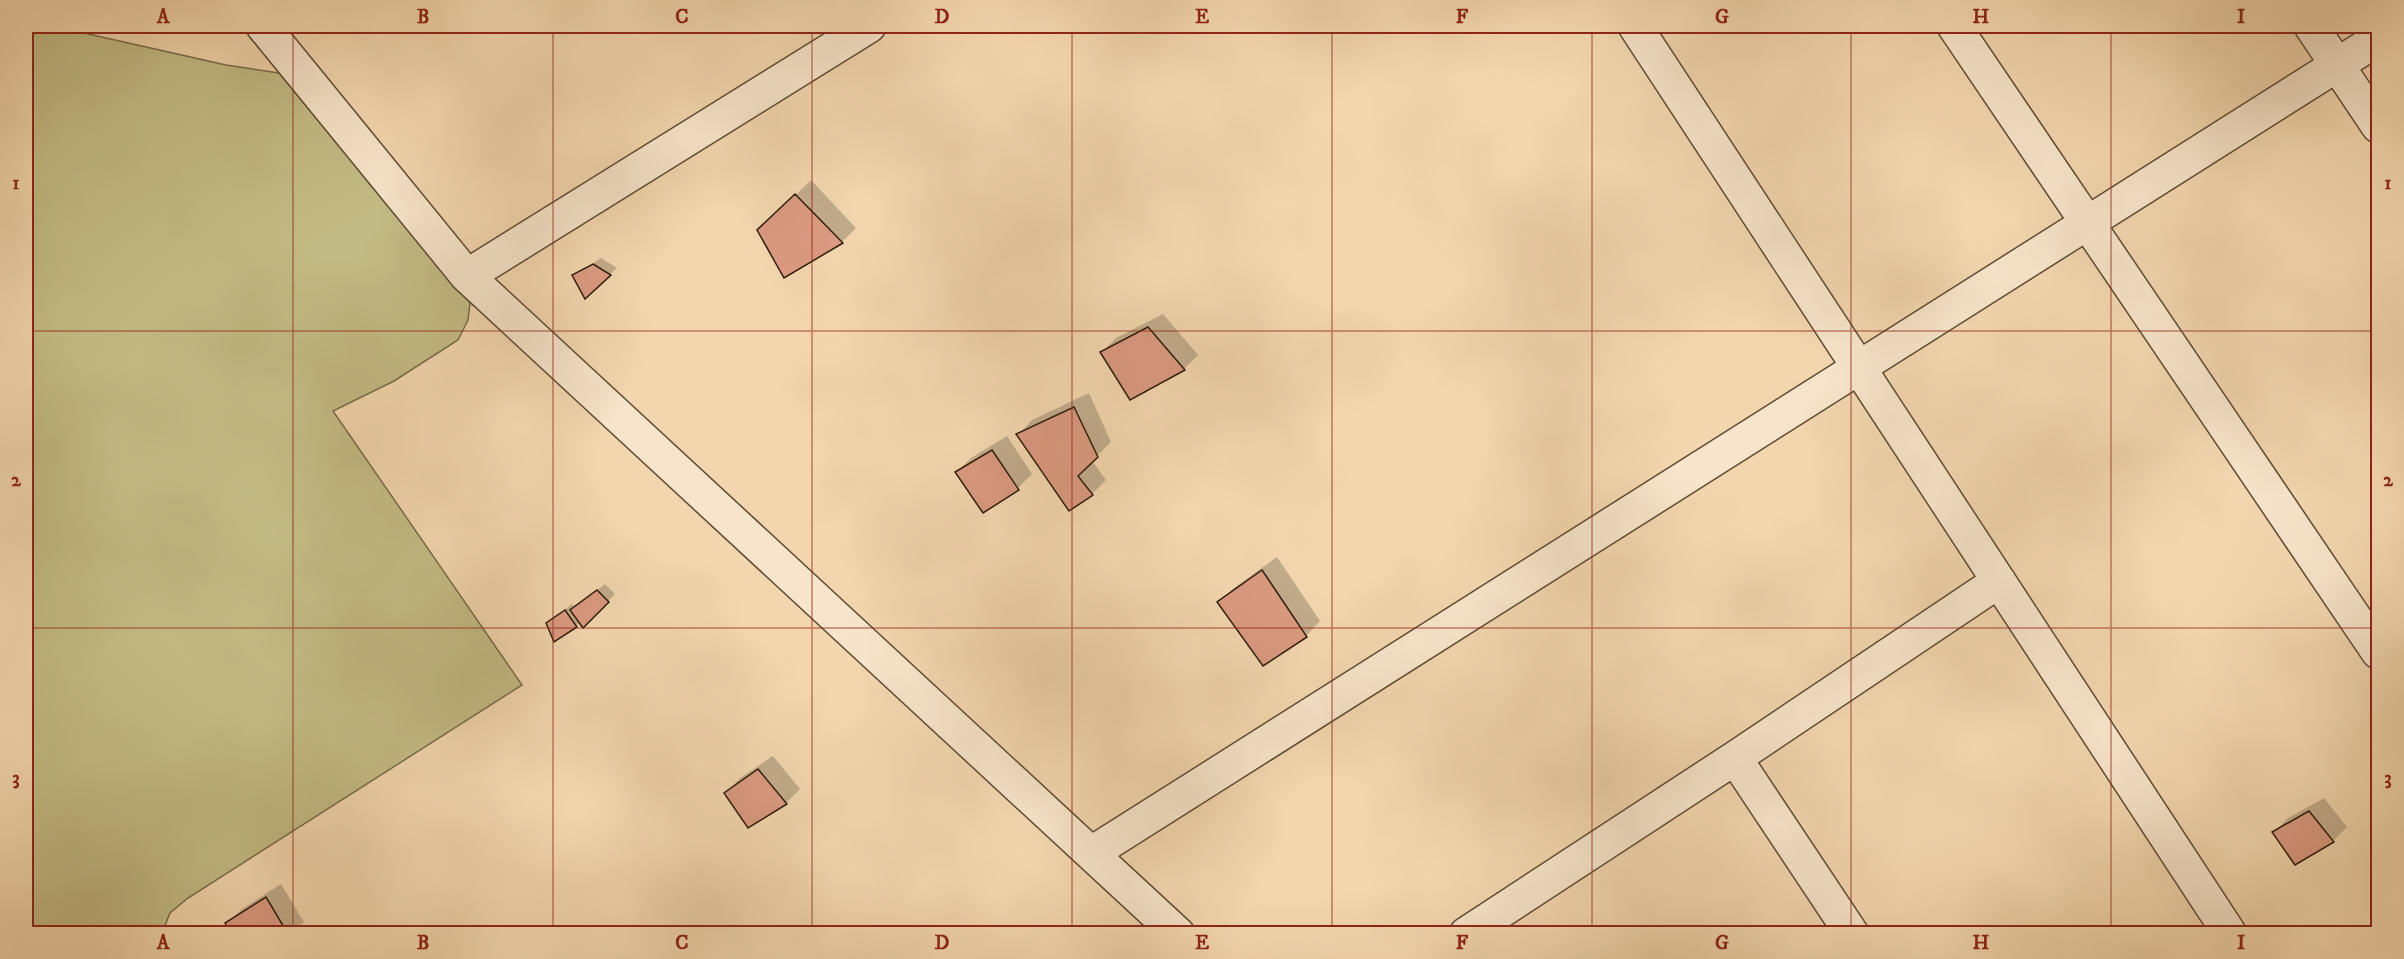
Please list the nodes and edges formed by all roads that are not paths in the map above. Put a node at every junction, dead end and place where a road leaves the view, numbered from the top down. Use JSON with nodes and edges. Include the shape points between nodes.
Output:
{"nodes":[{"id":1,"x":263,"y":26,"type":"edge"},
{"id":2,"x":869,"y":26,"type":"edge"},
{"id":3,"x":1635,"y":26,"type":"edge"},
{"id":4,"x":1954,"y":26,"type":"edge"},
{"id":5,"x":2311,"y":26,"type":"edge"},
{"id":6,"x":2379,"y":39,"type":"edge"},
{"id":7,"x":2338,"y":65,"type":"junction"},
{"id":8,"x":2379,"y":126,"type":"edge"},
{"id":9,"x":2088,"y":223,"type":"junction"},
{"id":10,"x":467,"y":276,"type":"junction"},
{"id":11,"x":1859,"y":368,"type":"junction"},
{"id":12,"x":1999,"y":581,"type":"junction"},
{"id":13,"x":2379,"y":652,"type":"edge"},
{"id":14,"x":1735,"y":758,"type":"junction"},
{"id":15,"x":1092,"y":853,"type":"junction"},
{"id":16,"x":1178,"y":933,"type":"edge"},
{"id":17,"x":1466,"y":933,"type":"edge"},
{"id":18,"x":1852,"y":933,"type":"edge"},
{"id":19,"x":2230,"y":933,"type":"edge"}],
"edges":[{"from":1,"to":10,"type":"street"},
{"from":2,"to":10,"type":"street"},
{"from":3,"to":11,"type":"street"},
{"from":4,"to":9,"type":"street"},
{"from":5,"to":7,"type":"street"},
{"from":6,"to":7,"type":"street"},
{"from":7,"to":8,"type":"street"},
{"from":7,"to":9,"type":"street"},
{"from":9,"to":11,"type":"street"},
{"from":9,"to":13,"type":"street"},
{"from":10,"to":15,"type":"street"},
{"from":11,"to":12,"type":"street"},
{"from":11,"to":15,"type":"street"},
{"from":12,"to":14,"type":"street"},
{"from":12,"to":19,"type":"street"},
{"from":14,"to":17,"type":"street"},
{"from":14,"to":18,"type":"street"},
{"from":15,"to":16,"type":"street"}]}
